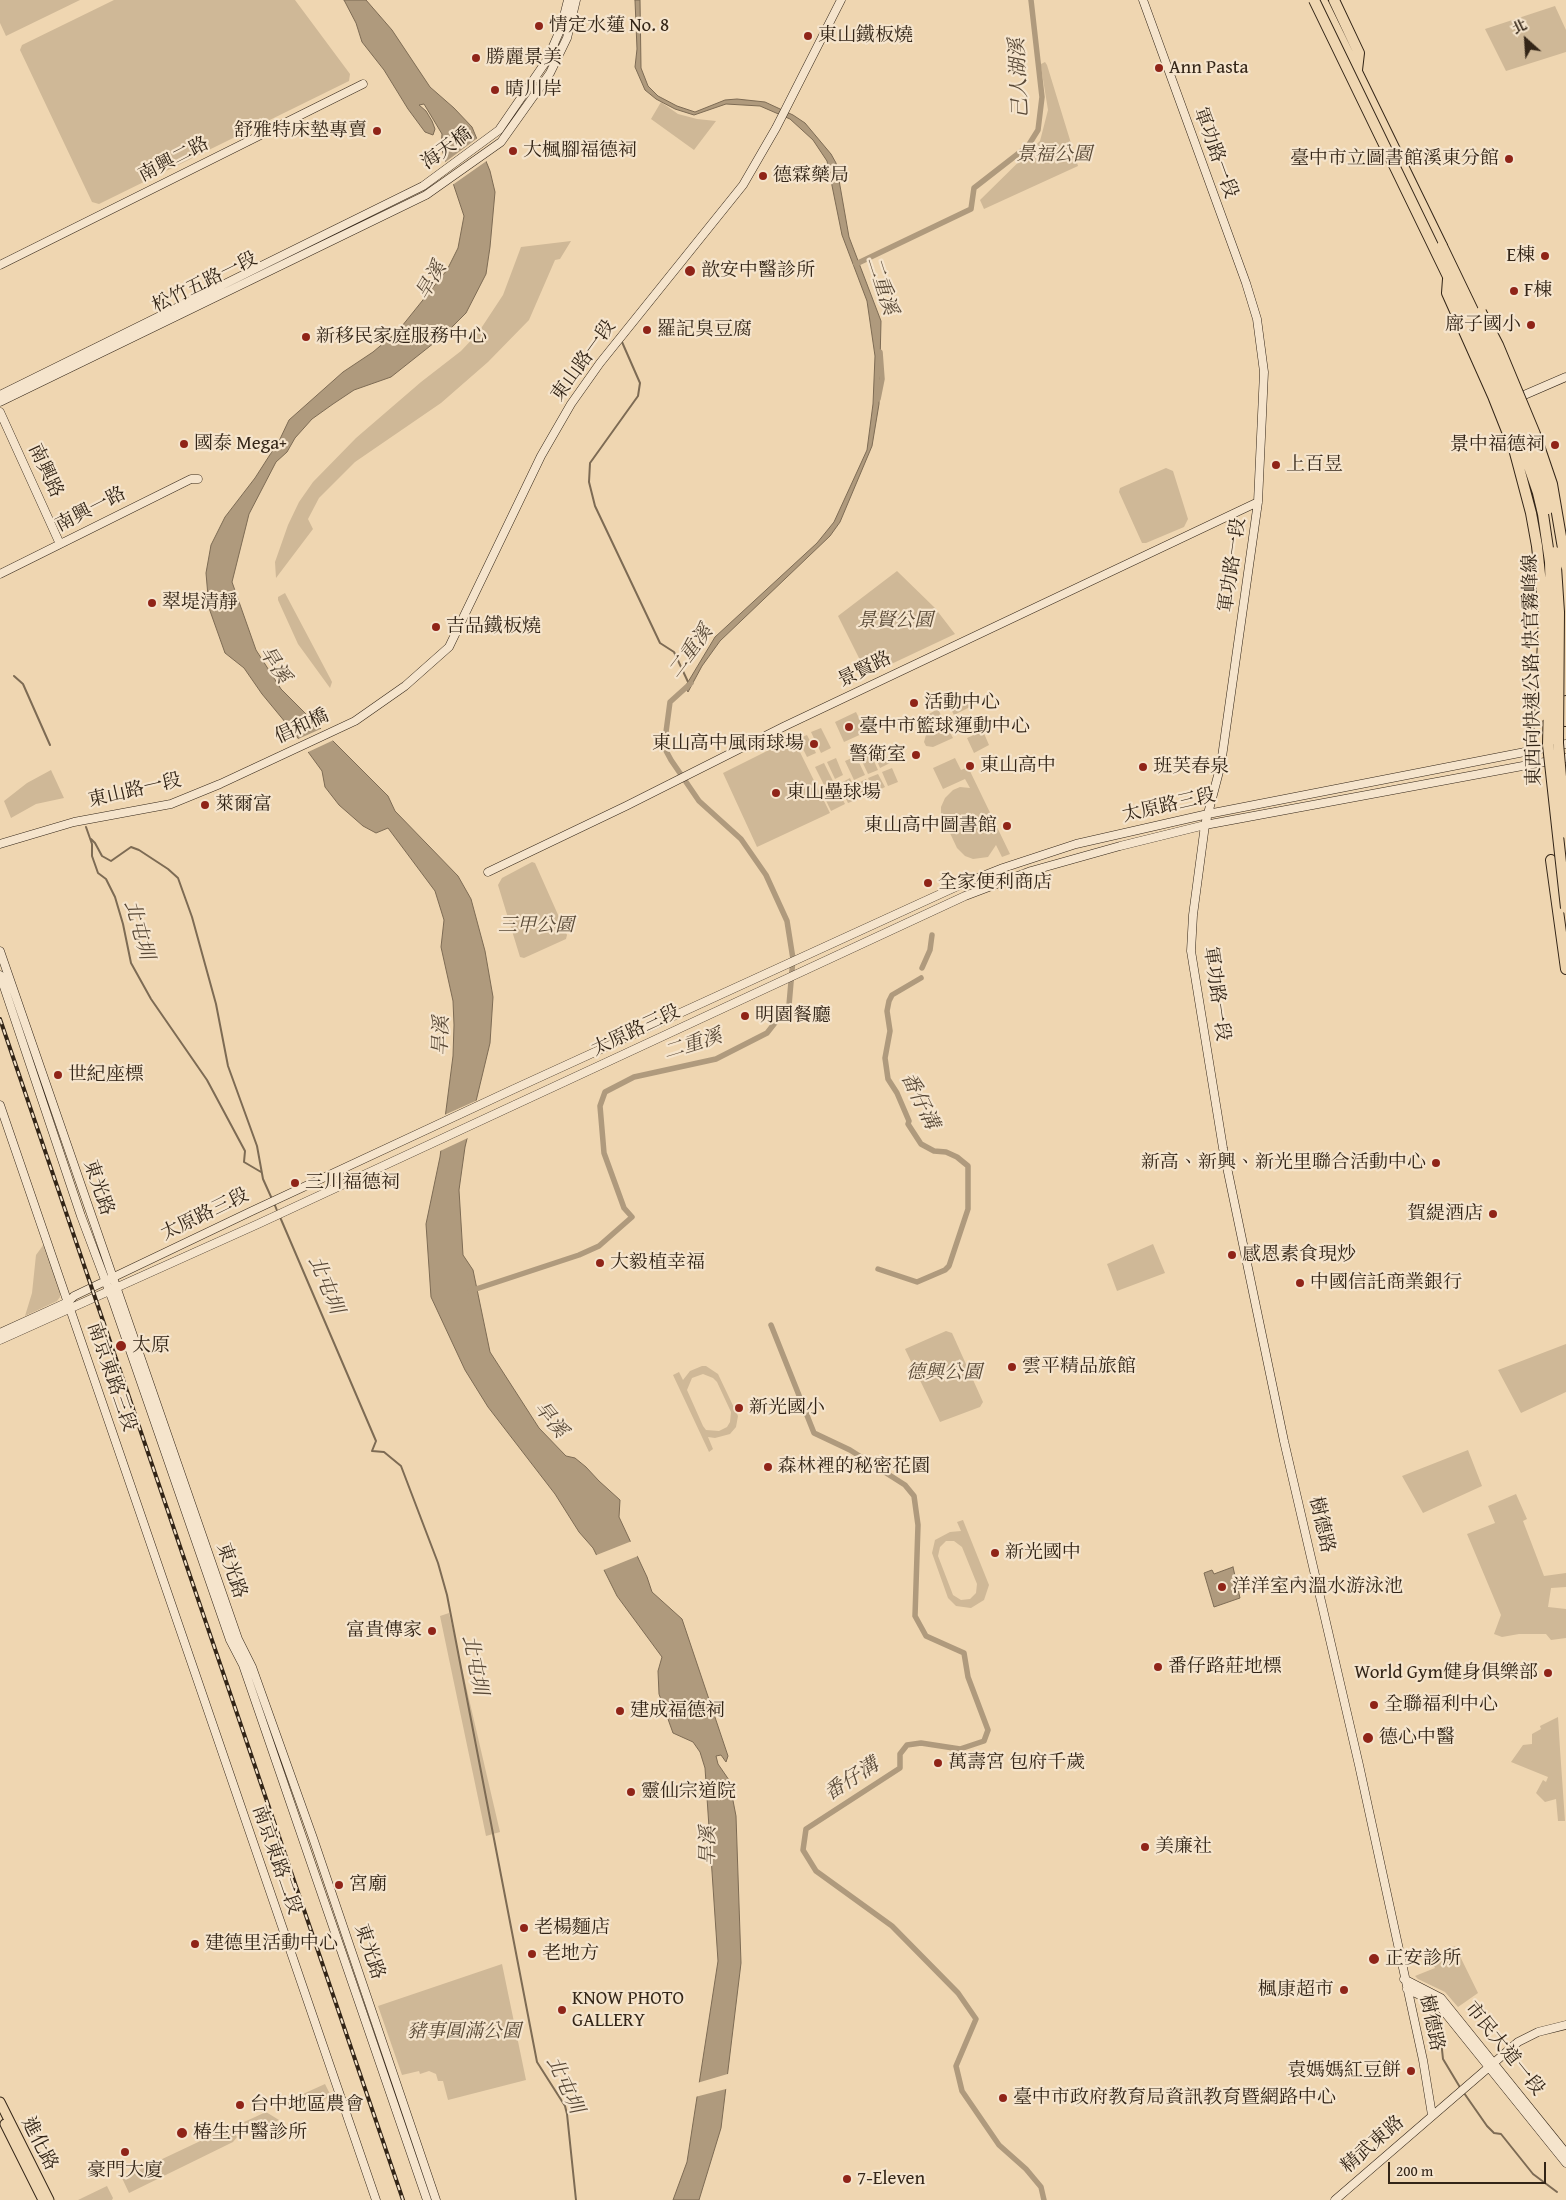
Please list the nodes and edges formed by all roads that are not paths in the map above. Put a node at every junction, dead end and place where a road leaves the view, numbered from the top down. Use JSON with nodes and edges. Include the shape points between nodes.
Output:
{"nodes":[{"id":1,"x":568,"y":0,"type":"edge"},
{"id":2,"x":576,"y":0,"type":"edge"},
{"id":3,"x":841,"y":0,"type":"edge"},
{"id":4,"x":1143,"y":0,"type":"edge"},
{"id":5,"x":1314,"y":0,"type":"edge"},
{"id":6,"x":1322,"y":0,"type":"edge"},
{"id":7,"x":1334,"y":0,"type":"edge"},
{"id":8,"x":1357,"y":71,"type":"junction"},
{"id":9,"x":363,"y":84,"type":"dead end"},
{"id":10,"x":423,"y":186,"type":"joint"},
{"id":11,"x":426,"y":195,"type":"joint"},
{"id":12,"x":1442,"y":246,"type":"junction"},
{"id":13,"x":0,"y":265,"type":"edge"},
{"id":14,"x":1448,"y":278,"type":"junction"},
{"id":15,"x":1566,"y":377,"type":"edge"},
{"id":16,"x":0,"y":395,"type":"edge"},
{"id":17,"x":0,"y":402,"type":"edge"},
{"id":18,"x":1493,"y":407,"type":"dead end"},
{"id":19,"x":0,"y":412,"type":"edge"},
{"id":20,"x":198,"y":479,"type":"dead end"},
{"id":21,"x":1258,"y":502,"type":"junction"},
{"id":22,"x":60,"y":544,"type":"junction"},
{"id":23,"x":1566,"y":566,"type":"edge"},
{"id":24,"x":0,"y":574,"type":"edge"},
{"id":25,"x":1566,"y":701,"type":"edge"},
{"id":26,"x":1565,"y":721,"type":"dead end"},
{"id":27,"x":345,"y":725,"type":"joint"},
{"id":28,"x":1539,"y":743,"type":"dead end"},
{"id":29,"x":1566,"y":744,"type":"edge"},
{"id":30,"x":1566,"y":758,"type":"edge"},
{"id":31,"x":274,"y":759,"type":"joint"},
{"id":32,"x":1208,"y":814,"type":"junction"},
{"id":33,"x":1204,"y":825,"type":"junction"},
{"id":34,"x":1566,"y":833,"type":"edge"},
{"id":35,"x":0,"y":844,"type":"edge"},
{"id":36,"x":1552,"y":860,"type":"dead end"},
{"id":37,"x":488,"y":872,"type":"dead end"},
{"id":38,"x":1566,"y":908,"type":"edge"},
{"id":39,"x":0,"y":951,"type":"edge"},
{"id":40,"x":1566,"y":969,"type":"edge"},
{"id":41,"x":0,"y":975,"type":"edge"},
{"id":42,"x":0,"y":1104,"type":"edge"},
{"id":43,"x":1223,"y":1148,"type":"joint"},
{"id":44,"x":110,"y":1280,"type":"junction"},
{"id":45,"x":113,"y":1290,"type":"junction"},
{"id":46,"x":69,"y":1305,"type":"junction"},
{"id":47,"x":0,"y":1333,"type":"edge"},
{"id":48,"x":0,"y":1340,"type":"edge"},
{"id":49,"x":242,"y":1654,"type":"junction"},
{"id":50,"x":191,"y":1660,"type":"joint"},
{"id":51,"x":1404,"y":1979,"type":"junction"},
{"id":52,"x":1407,"y":1989,"type":"junction"},
{"id":53,"x":1566,"y":2025,"type":"edge"},
{"id":54,"x":1491,"y":2064,"type":"junction"},
{"id":55,"x":0,"y":2102,"type":"edge"},
{"id":56,"x":0,"y":2115,"type":"edge"},
{"id":57,"x":1432,"y":2115,"type":"junction"},
{"id":58,"x":1566,"y":2153,"type":"edge"},
{"id":59,"x":1566,"y":2163,"type":"edge"},
{"id":60,"x":43,"y":2200,"type":"edge"},
{"id":61,"x":49,"y":2200,"type":"edge"},
{"id":62,"x":376,"y":2200,"type":"edge"},
{"id":63,"x":427,"y":2200,"type":"edge"},
{"id":64,"x":436,"y":2200,"type":"edge"},
{"id":65,"x":1335,"y":2200,"type":"edge"}],
"edges":[{"from":1,"to":10,"type":"street","name":"海天橋","via":[[561,28],[547,60],[499,130]]},
{"from":2,"to":11,"type":"street","name":"海天橋","via":[[567,38],[550,73],[501,142]]},
{"from":3,"to":27,"type":"street","name":"東山路一段","via":[[782,117],[730,204],[600,363],[571,404],[541,456],[449,647],[405,686]]},
{"from":4,"to":21,"type":"street","name":"軍功路一段","via":[[1257,319],[1264,372]]},
{"from":5,"to":14,"type":"highway","name":"東西向快速公路 快官霧峰線","bridge":true},
{"from":6,"to":8,"type":"highway","name":"東西向快速公路 快官霧峰線"},
{"from":7,"to":8,"type":"highway","via":[[1359,53]]},
{"from":8,"to":12,"type":"highway","name":"東西向快速公路 快官霧峰線"},
{"from":9,"to":13,"type":"street","name":"南興二路"},
{"from":10,"to":16,"type":"street","name":"松竹五路一段"},
{"from":11,"to":17,"type":"street","name":"松竹五路一段"},
{"from":12,"to":23,"type":"highway","bridge":true,"via":[[1463,276],[1498,345],[1535,434],[1552,484]]},
{"from":12,"to":34,"type":"highway","name":"東西向快速公路 快官霧峰線","bridge":true,"via":[[1521,418],[1544,490],[1558,575],[1558,743]]},
{"from":14,"to":28,"type":"highway","bridge":true,"via":[[1448,293],[1514,449],[1538,546],[1544,612]]},
{"from":14,"to":38,"type":"highway","name":"東西向快速公路 快官霧峰線","bridge":true,"via":[[1515,426],[1543,514],[1552,604],[1548,744]]},
{"from":15,"to":18,"type":"street"},
{"from":19,"to":22,"type":"street","name":"南興路"},
{"from":20,"to":22,"type":"street","name":"南興一路","via":[[191,479]]},
{"from":21,"to":32,"type":"street","name":"軍功路一段","via":[[1221,764]]},
{"from":21,"to":37,"type":"street","name":"景賢路","via":[[785,726]]},
{"from":22,"to":24,"type":"street","name":"南興一路"},
{"from":25,"to":26,"type":"highway"},
{"from":27,"to":31,"type":"street","name":"倡和橋"},
{"from":29,"to":32,"type":"street","name":"太原路三段"},
{"from":30,"to":33,"type":"street","name":"太原路三段"},
{"from":31,"to":35,"type":"street","name":"東山路一段","via":[[171,804],[74,822]]},
{"from":32,"to":33,"type":"street","name":"軍功路一段"},
{"from":32,"to":44,"type":"street","name":"太原路三段","via":[[1076,844],[960,885],[258,1208]]},
{"from":33,"to":43,"type":"street","name":"軍功路一段","via":[[1190,951]]},
{"from":33,"to":45,"type":"street","name":"太原路三段","via":[[1031,871],[965,896]]},
{"from":36,"to":40,"type":"highway"},
{"from":39,"to":44,"type":"street","name":"東光路"},
{"from":41,"to":44,"type":"street","name":"東光路","via":[[81,1216]]},
{"from":42,"to":46,"type":"street","name":"南京東路三段"},
{"from":43,"to":51,"type":"street","name":"樹德路","via":[[1284,1441],[1359,1765]]},
{"from":44,"to":45,"type":"street","name":"東光路"},
{"from":44,"to":46,"type":"street","name":"太原路三段","via":[[74,1296]]},
{"from":45,"to":46,"type":"street","name":"太原路三段"},
{"from":45,"to":49,"type":"street","name":"東光路","via":[[230,1640]]},
{"from":46,"to":47,"type":"street","name":"太原路三段"},
{"from":46,"to":48,"type":"street","name":"太原路三段"},
{"from":46,"to":50,"type":"street","name":"南京東路三段"},
{"from":49,"to":63,"type":"street","name":"東光路"},
{"from":49,"to":64,"type":"street","name":"東光路","via":[[313,1838]]},
{"from":50,"to":62,"type":"street","name":"南京東路二段"},
{"from":51,"to":52,"type":"street","name":"樹德路"},
{"from":51,"to":54,"type":"street","name":"市民大道一段","via":[[1442,1998]]},
{"from":52,"to":54,"type":"street","name":"市民大道一段","via":[[1438,2004]]},
{"from":52,"to":57,"type":"street","name":"樹德路"},
{"from":53,"to":54,"type":"street","name":"精武東路","via":[[1518,2042]]},
{"from":54,"to":57,"type":"street","name":"精武東路"},
{"from":54,"to":58,"type":"street","name":"市民大道一段"},
{"from":54,"to":59,"type":"street","name":"市民大道一段"},
{"from":55,"to":61,"type":"main road","name":"進化路"},
{"from":56,"to":60,"type":"main road","name":"進化路"},
{"from":57,"to":65,"type":"street","name":"精武東路"}]}
